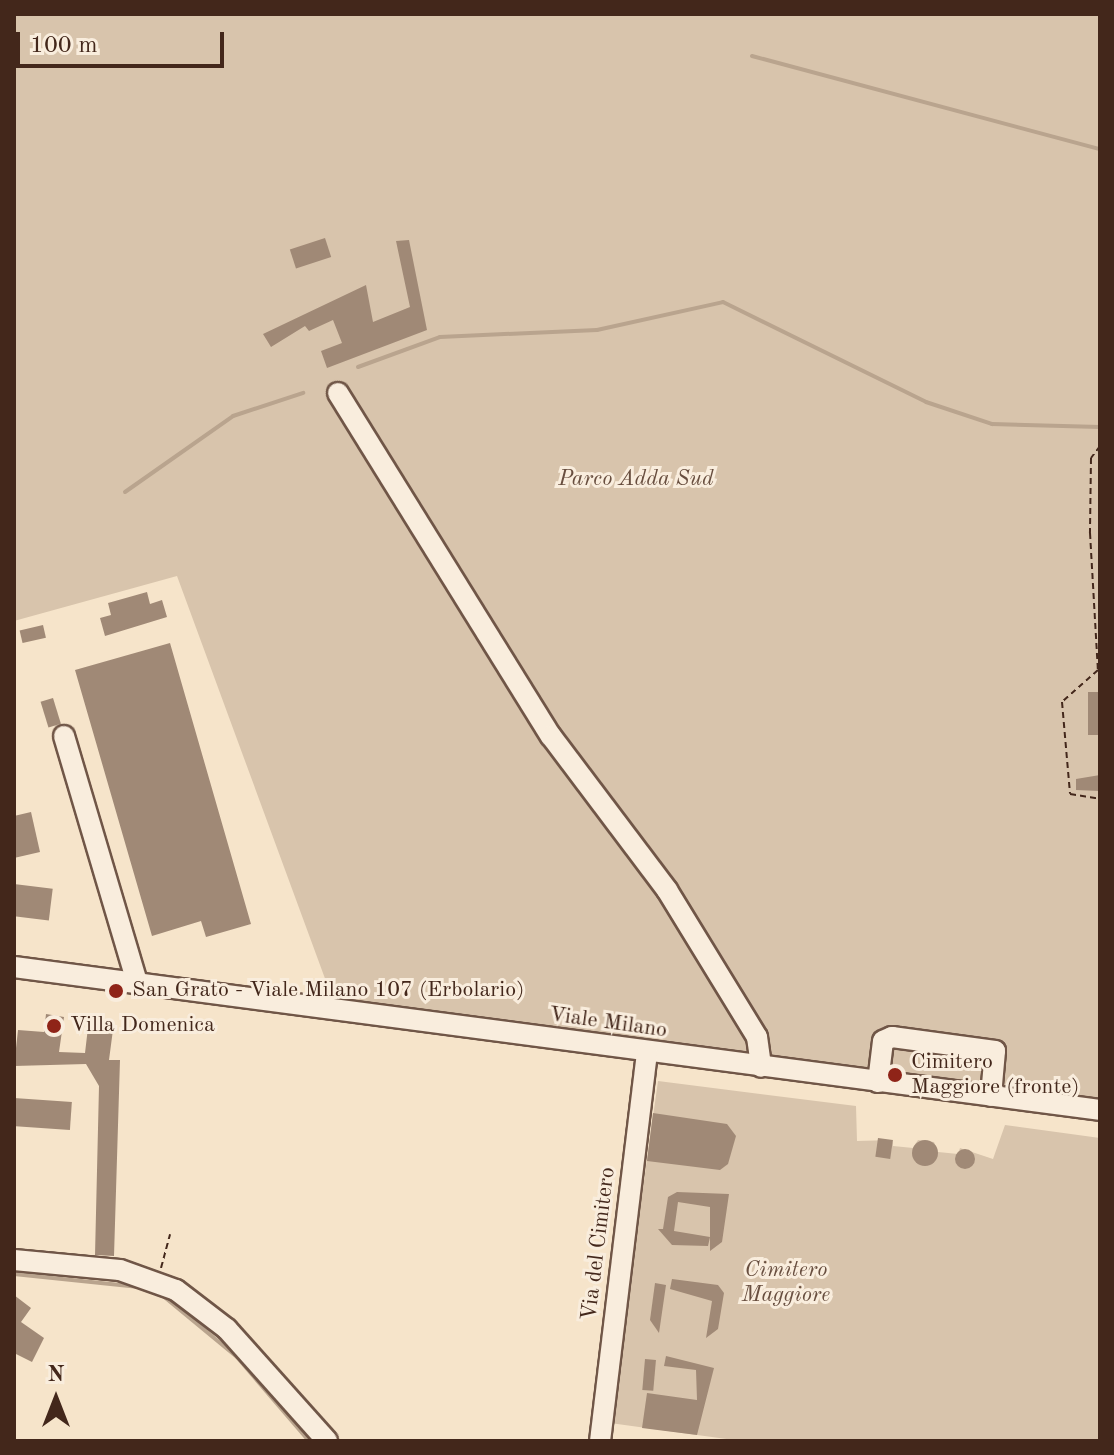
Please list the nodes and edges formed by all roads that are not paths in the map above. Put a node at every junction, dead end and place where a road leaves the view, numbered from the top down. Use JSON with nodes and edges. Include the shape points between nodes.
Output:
{"nodes":[{"id":1,"x":338,"y":393,"type":"dead end"},
{"id":2,"x":64,"y":736,"type":"dead end"},
{"id":3,"x":14,"y":967,"type":"edge"},
{"id":4,"x":137,"y":983,"type":"junction"},
{"id":5,"x":647,"y":1053,"type":"junction"},
{"id":6,"x":761,"y":1067,"type":"junction"},
{"id":7,"x":878,"y":1082,"type":"junction"},
{"id":8,"x":991,"y":1096,"type":"junction"},
{"id":9,"x":1100,"y":1110,"type":"edge"},
{"id":10,"x":14,"y":1260,"type":"edge"},
{"id":11,"x":327,"y":1441,"type":"edge"},
{"id":12,"x":600,"y":1441,"type":"edge"}],
"edges":[{"from":1,"to":6,"type":"street","via":[[551,736],[667,890],[757,1037]]},
{"from":2,"to":4,"type":"street"},
{"from":3,"to":4,"type":"street","name":"Viale Milano"},
{"from":4,"to":5,"type":"street","name":"Viale Milano"},
{"from":5,"to":6,"type":"street","name":"Viale Milano"},
{"from":5,"to":12,"type":"street","name":"Via del Cimitero"},
{"from":6,"to":7,"type":"street","name":"Viale Milano"},
{"from":7,"to":8,"type":"street","name":"Viale Milano"},
{"from":7,"to":8,"type":"street","via":[[885,1038],[906,1038],[995,1051]]},
{"from":8,"to":9,"type":"street","name":"Viale Milano"},
{"from":10,"to":11,"type":"street","via":[[156,1280],[227,1329]]}]}
